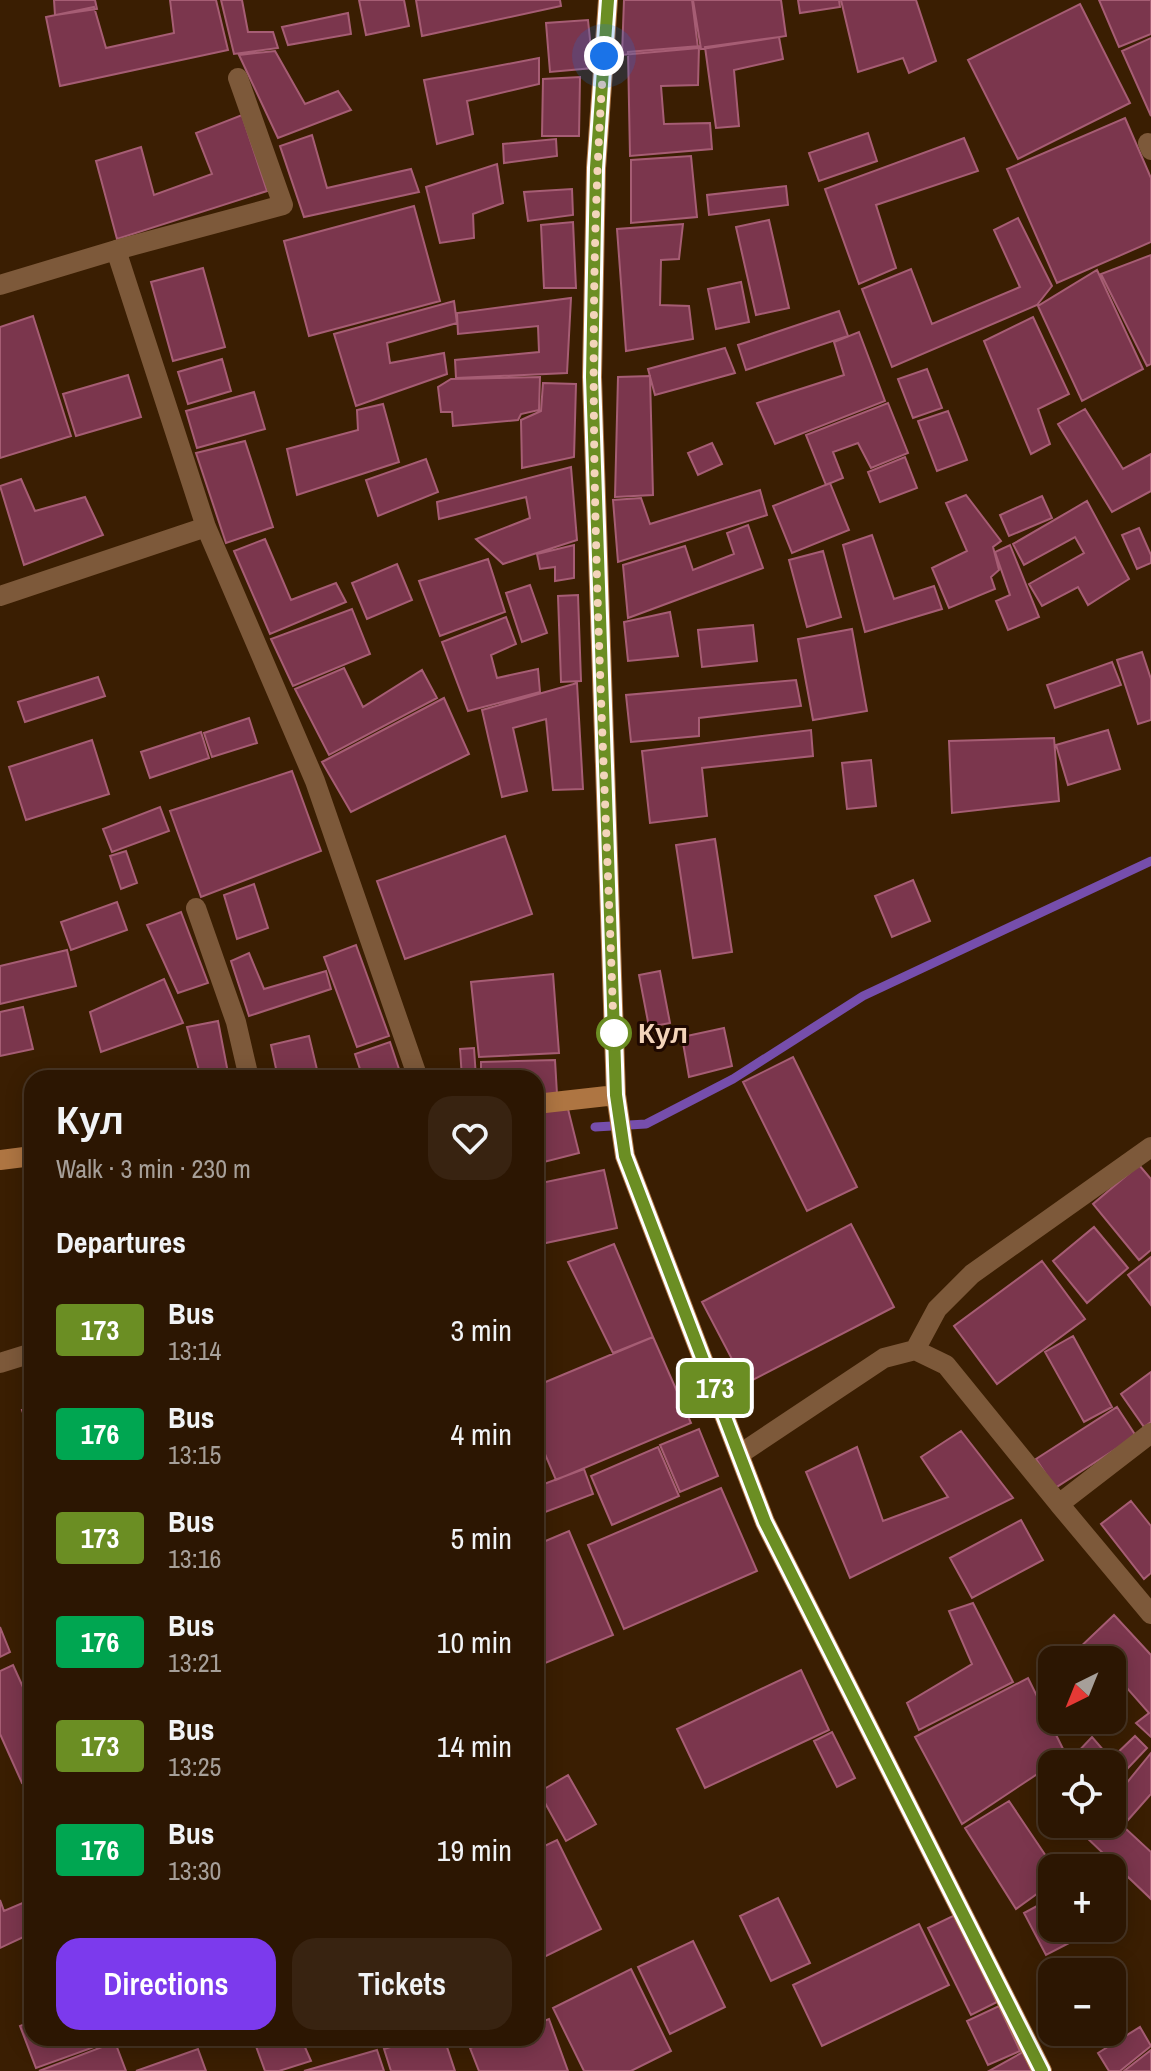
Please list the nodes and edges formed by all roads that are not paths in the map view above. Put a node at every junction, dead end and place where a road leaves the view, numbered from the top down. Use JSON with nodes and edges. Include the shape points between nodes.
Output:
{"nodes":[{"id":1,"x":608,"y":0,"type":"edge"},
{"id":2,"x":238,"y":78,"type":"dead end"},
{"id":3,"x":116,"y":250,"type":"junction"},
{"id":4,"x":0,"y":285,"type":"edge"},
{"id":5,"x":206,"y":527,"type":"junction"},
{"id":6,"x":0,"y":596,"type":"edge"},
{"id":7,"x":196,"y":908,"type":"dead end"},
{"id":8,"x":247,"y":1070,"type":"edge"},
{"id":9,"x":415,"y":1070,"type":"edge"},
{"id":10,"x":616,"y":1095,"type":"junction"},
{"id":11,"x":544,"y":1103,"type":"edge"},
{"id":12,"x":1151,"y":1147,"type":"edge"},
{"id":13,"x":24,"y":1157,"type":"edge"},
{"id":14,"x":0,"y":1160,"type":"edge"},
{"id":15,"x":915,"y":1350,"type":"junction"},
{"id":16,"x":24,"y":1356,"type":"edge"},
{"id":17,"x":0,"y":1363,"type":"edge"},
{"id":18,"x":1151,"y":1433,"type":"edge"},
{"id":19,"x":740,"y":1454,"type":"junction"},
{"id":20,"x":1059,"y":1504,"type":"junction"},
{"id":21,"x":1151,"y":1614,"type":"edge"},
{"id":22,"x":1042,"y":2071,"type":"edge"}],
"edges":[{"from":1,"to":10,"type":"street","via":[[596,168],[592,377]]},
{"from":2,"to":3,"type":"street","via":[[283,205]]},
{"from":3,"to":4,"type":"street"},
{"from":3,"to":5,"type":"street"},
{"from":5,"to":6,"type":"street"},
{"from":5,"to":9,"type":"street","via":[[315,781]]},
{"from":7,"to":8,"type":"street"},
{"from":10,"to":11,"type":"street"},
{"from":10,"to":19,"type":"street","via":[[625,1156]]},
{"from":12,"to":15,"type":"street","via":[[972,1274],[937,1309]]},
{"from":13,"to":14,"type":"street"},
{"from":15,"to":19,"type":"street","via":[[884,1358]]},
{"from":15,"to":20,"type":"street","via":[[946,1365]]},
{"from":16,"to":17,"type":"street"},
{"from":18,"to":20,"type":"street"},
{"from":19,"to":22,"type":"street","via":[[765,1522]]},
{"from":20,"to":21,"type":"street"}]}
